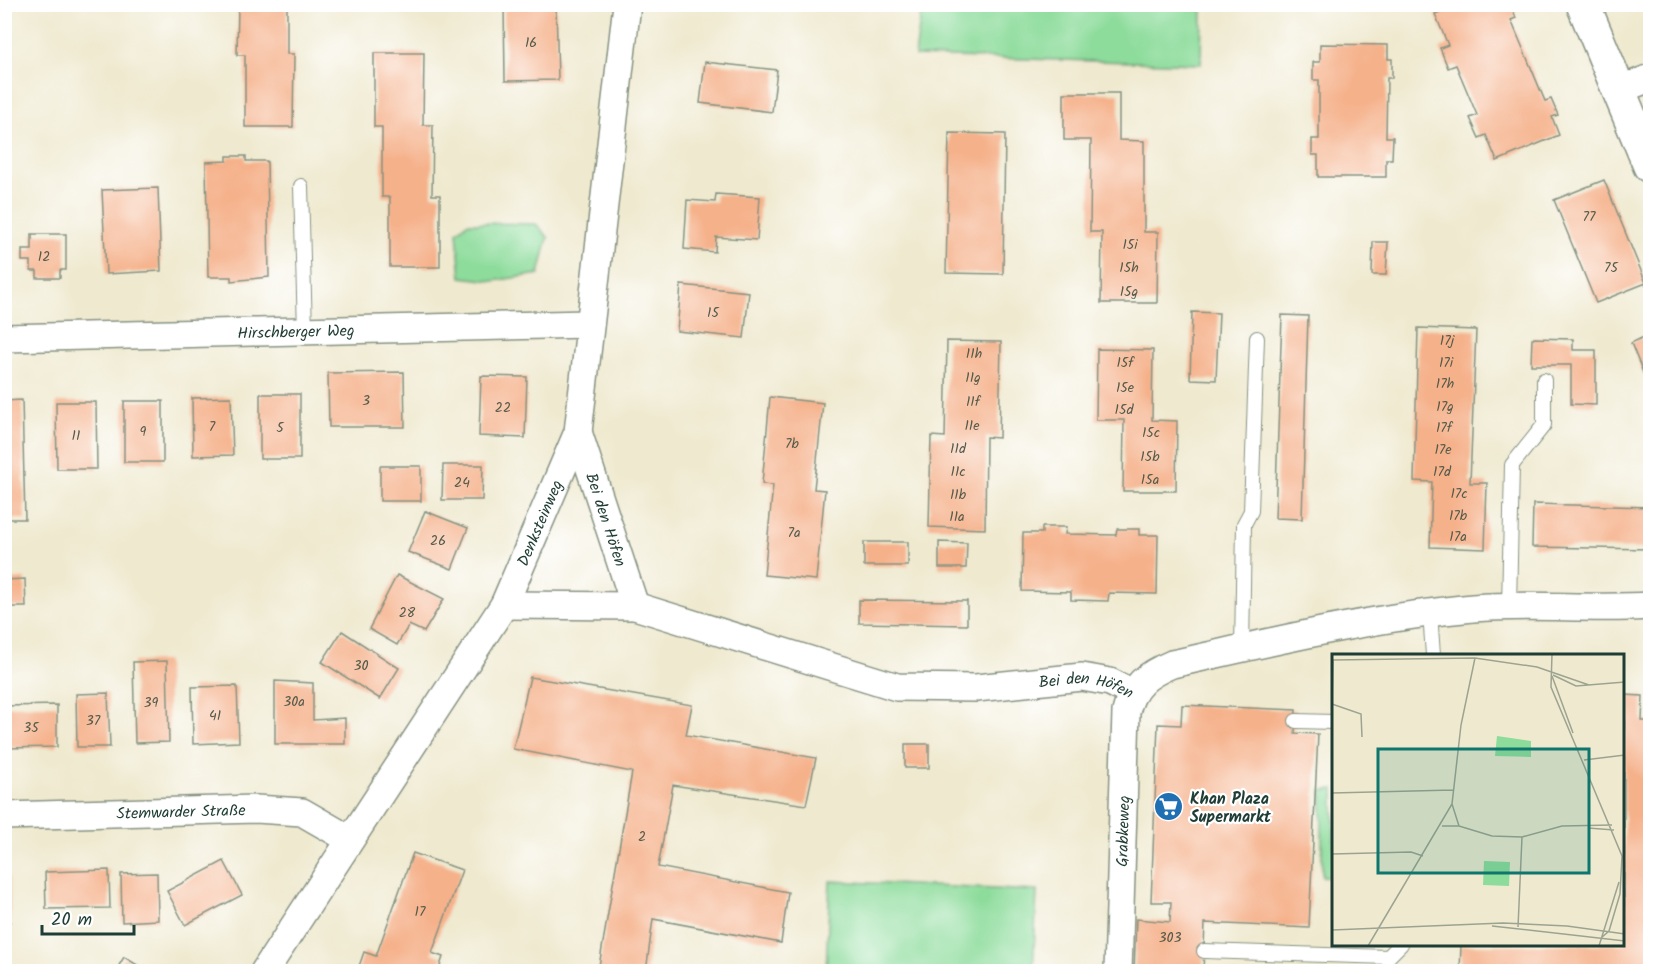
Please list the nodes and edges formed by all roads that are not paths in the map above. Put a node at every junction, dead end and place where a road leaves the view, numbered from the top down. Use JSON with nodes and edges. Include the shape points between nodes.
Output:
{"nodes":[{"id":1,"x":627,"y":4,"type":"edge"},
{"id":2,"x":1584,"y":4,"type":"edge"},
{"id":3,"x":1650,"y":78,"type":"edge"},
{"id":4,"x":1619,"y":90,"type":"junction"},
{"id":5,"x":1650,"y":166,"type":"edge"},
{"id":6,"x":301,"y":186,"type":"dead end"},
{"id":7,"x":588,"y":324,"type":"junction"},
{"id":8,"x":305,"y":331,"type":"junction"},
{"id":9,"x":4,"y":338,"type":"edge"},
{"id":10,"x":1257,"y":338,"type":"dead end"},
{"id":11,"x":1544,"y":380,"type":"dead end"},
{"id":12,"x":578,"y":432,"type":"junction"},
{"id":13,"x":504,"y":605,"type":"junction"},
{"id":14,"x":635,"y":606,"type":"junction"},
{"id":15,"x":1650,"y":606,"type":"edge"},
{"id":16,"x":1509,"y":607,"type":"junction"},
{"id":17,"x":1605,"y":609,"type":"junction"},
{"id":18,"x":1430,"y":613,"type":"junction"},
{"id":19,"x":1650,"y":620,"type":"edge"},
{"id":20,"x":1242,"y":650,"type":"junction"},
{"id":21,"x":1433,"y":654,"type":"edge"},
{"id":22,"x":1132,"y":693,"type":"junction"},
{"id":23,"x":1296,"y":721,"type":"dead end"},
{"id":24,"x":1332,"y":722,"type":"edge"},
{"id":25,"x":4,"y":816,"type":"edge"},
{"id":26,"x":349,"y":840,"type":"junction"},
{"id":27,"x":1400,"y":946,"type":"edge"},
{"id":28,"x":1204,"y":951,"type":"dead end"},
{"id":29,"x":1124,"y":958,"type":"edge"},
{"id":30,"x":264,"y":972,"type":"edge"}],
"edges":[{"from":1,"to":7,"type":"street","name":"Denksteinweg"},
{"from":2,"to":4,"type":"street"},
{"from":3,"to":4,"type":"street"},
{"from":4,"to":5,"type":"street"},
{"from":6,"to":8,"type":"lane"},
{"from":7,"to":8,"type":"street","name":"Hirschberger Weg"},
{"from":7,"to":12,"type":"street","name":"Denksteinweg"},
{"from":8,"to":9,"type":"street","name":"Hirschberger Weg"},
{"from":10,"to":20,"type":"lane","via":[[1251,511],[1244,524]]},
{"from":11,"to":16,"type":"lane","via":[[1544,425],[1512,465]]},
{"from":12,"to":13,"type":"street","name":"Denksteinweg"},
{"from":12,"to":14,"type":"street","name":"Bei den Höfen"},
{"from":13,"to":14,"type":"street","name":"Bei den Höfen"},
{"from":13,"to":26,"type":"street","name":"Denksteinweg"},
{"from":14,"to":22,"type":"street","name":"Bei den Höfen","via":[[897,687],[976,688],[1082,678],[1110,682]]},
{"from":15,"to":17,"type":"street","name":"Bei den Höfen"},
{"from":16,"to":17,"type":"street","name":"Bei den Höfen"},
{"from":16,"to":18,"type":"street","name":"Bei den Höfen"},
{"from":17,"to":19,"type":"street","name":"Bei den Höfen"},
{"from":18,"to":20,"type":"street","name":"Bei den Höfen"},
{"from":18,"to":21,"type":"lane"},
{"from":20,"to":22,"type":"street","name":"Bei den Höfen","via":[[1162,668],[1143,679]]},
{"from":22,"to":29,"type":"street","name":"Grabkeweg","via":[[1126,712]]},
{"from":23,"to":24,"type":"lane"},
{"from":25,"to":26,"type":"street","name":"Stemwarder Straße","via":[[256,809],[302,812]]},
{"from":26,"to":30,"type":"street","name":"Denksteinweg"},
{"from":27,"to":28,"type":"lane","via":[[1388,957]]}]}
